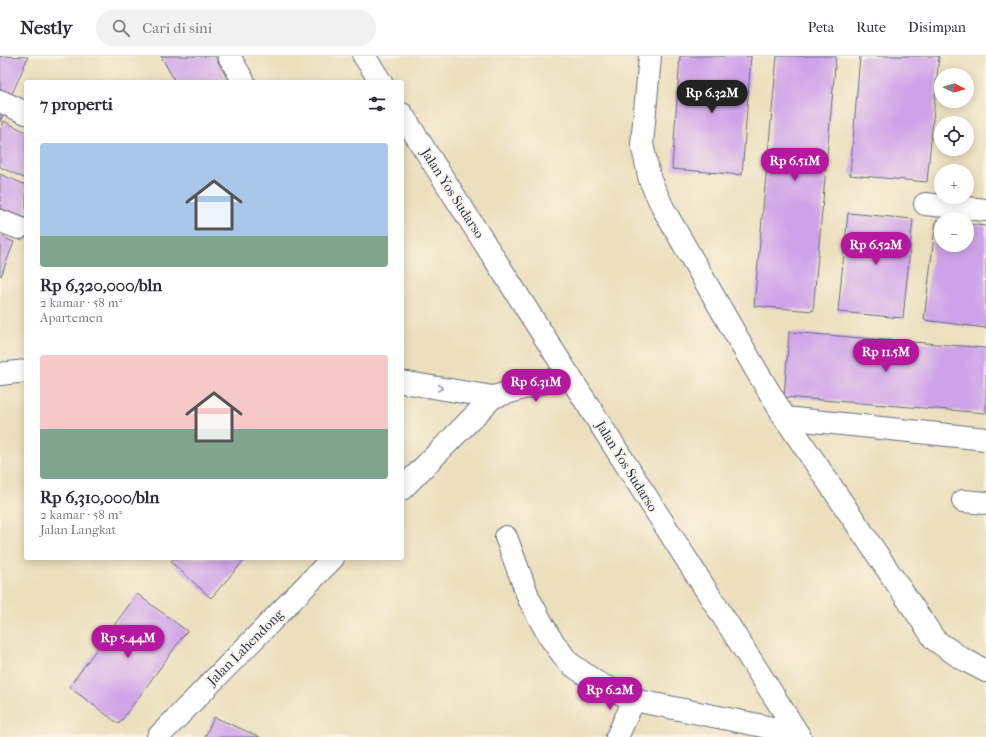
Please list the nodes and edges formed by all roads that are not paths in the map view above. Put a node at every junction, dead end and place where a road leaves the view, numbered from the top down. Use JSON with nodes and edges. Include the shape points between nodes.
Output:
{"nodes":[{"id":1,"x":229,"y":56,"type":"edge"},
{"id":2,"x":364,"y":56,"type":"edge"},
{"id":3,"x":650,"y":56,"type":"edge"},
{"id":4,"x":243,"y":80,"type":"edge"},
{"id":5,"x":380,"y":80,"type":"edge"},
{"id":6,"x":0,"y":101,"type":"edge"},
{"id":7,"x":24,"y":112,"type":"edge"},
{"id":8,"x":404,"y":117,"type":"edge"},
{"id":9,"x":925,"y":204,"type":"dead end"},
{"id":10,"x":986,"y":210,"type":"edge"},
{"id":11,"x":24,"y":371,"type":"edge"},
{"id":12,"x":0,"y":374,"type":"edge"},
{"id":13,"x":569,"y":375,"type":"junction"},
{"id":14,"x":404,"y":382,"type":"edge"},
{"id":15,"x":493,"y":397,"type":"junction"},
{"id":16,"x":785,"y":418,"type":"junction"},
{"id":17,"x":986,"y":439,"type":"edge"},
{"id":18,"x":404,"y":487,"type":"edge"},
{"id":19,"x":963,"y":501,"type":"dead end"},
{"id":20,"x":986,"y":503,"type":"edge"},
{"id":21,"x":506,"y":537,"type":"dead end"},
{"id":22,"x":331,"y":560,"type":"edge"},
{"id":23,"x":986,"y":671,"type":"edge"},
{"id":24,"x":634,"y":700,"type":"junction"},
{"id":25,"x":799,"y":735,"type":"edge"},
{"id":26,"x":158,"y":737,"type":"edge"},
{"id":27,"x":617,"y":737,"type":"edge"}],
"edges":[{"from":1,"to":4,"type":"street"},
{"from":2,"to":5,"type":"street"},
{"from":3,"to":16,"type":"street","via":[[642,144],[650,180],[664,210]]},
{"from":6,"to":7,"type":"street"},
{"from":8,"to":13,"type":"street","name":"Jalan Yos Sudarso"},
{"from":9,"to":10,"type":"street"},
{"from":11,"to":12,"type":"street"},
{"from":13,"to":15,"type":"street"},
{"from":13,"to":25,"type":"street","name":"Jalan Yos Sudarso"},
{"from":14,"to":15,"type":"street","one_way":true},
{"from":15,"to":18,"type":"street"},
{"from":16,"to":17,"type":"street"},
{"from":16,"to":23,"type":"street","via":[[935,640]]},
{"from":19,"to":20,"type":"street"},
{"from":21,"to":24,"type":"street","via":[[529,599],[549,636],[568,662],[596,682]]},
{"from":22,"to":26,"type":"street","name":"Jalan Lahendong"},
{"from":24,"to":25,"type":"street"},
{"from":24,"to":27,"type":"street"}]}
